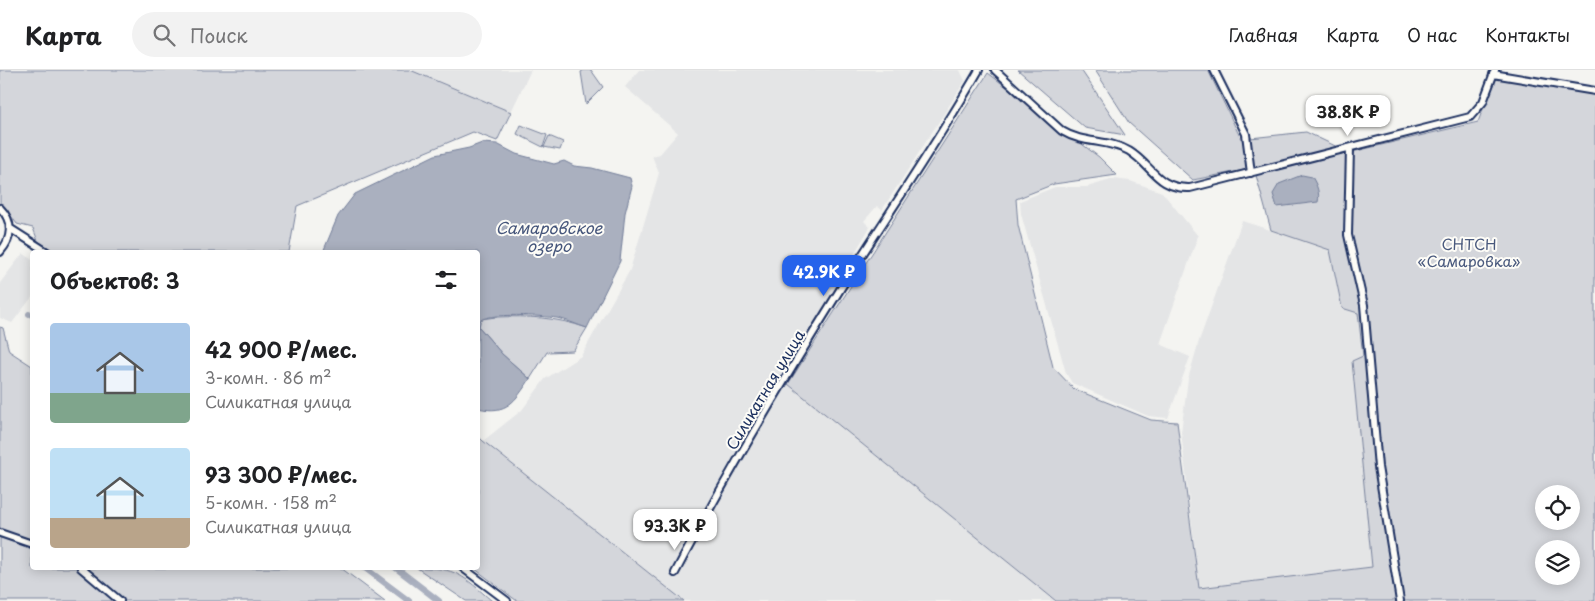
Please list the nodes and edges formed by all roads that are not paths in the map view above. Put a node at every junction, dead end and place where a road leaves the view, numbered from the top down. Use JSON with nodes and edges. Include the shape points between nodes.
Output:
{"nodes":[{"id":1,"x":979,"y":70,"type":"edge"},
{"id":2,"x":995,"y":70,"type":"edge"},
{"id":3,"x":1214,"y":70,"type":"edge"},
{"id":4,"x":1494,"y":72,"type":"edge"},
{"id":5,"x":1595,"y":91,"type":"edge"},
{"id":6,"x":1350,"y":148,"type":"junction"},
{"id":7,"x":1251,"y":173,"type":"junction"},
{"id":8,"x":0,"y":208,"type":"edge"},
{"id":9,"x":11,"y":229,"type":"junction"},
{"id":10,"x":43,"y":250,"type":"edge"},
{"id":11,"x":0,"y":252,"type":"edge"},
{"id":12,"x":0,"y":532,"type":"edge"},
{"id":13,"x":30,"y":543,"type":"edge"},
{"id":14,"x":83,"y":570,"type":"edge"},
{"id":15,"x":466,"y":570,"type":"edge"},
{"id":16,"x":675,"y":574,"type":"dead end"},
{"id":17,"x":120,"y":601,"type":"edge"},
{"id":18,"x":507,"y":601,"type":"edge"},
{"id":19,"x":1400,"y":601,"type":"edge"}],
"edges":[{"from":1,"to":16,"type":"street","name":"Силикатная улица","via":[[788,376]]},
{"from":2,"to":7,"type":"street","via":[[1044,116],[1072,137],[1120,146],[1164,183],[1190,188]]},
{"from":3,"to":7,"type":"street","via":[[1246,134]]},
{"from":4,"to":5,"type":"street"},
{"from":4,"to":6,"type":"street","via":[[1482,102],[1470,117]]},
{"from":6,"to":7,"type":"street"},
{"from":6,"to":19,"type":"street","via":[[1348,235],[1364,305],[1378,467]]},
{"from":8,"to":9,"type":"street"},
{"from":9,"to":10,"type":"street"},
{"from":9,"to":11,"type":"street"},
{"from":12,"to":13,"type":"street"},
{"from":14,"to":17,"type":"street"},
{"from":15,"to":18,"type":"street"}]}
